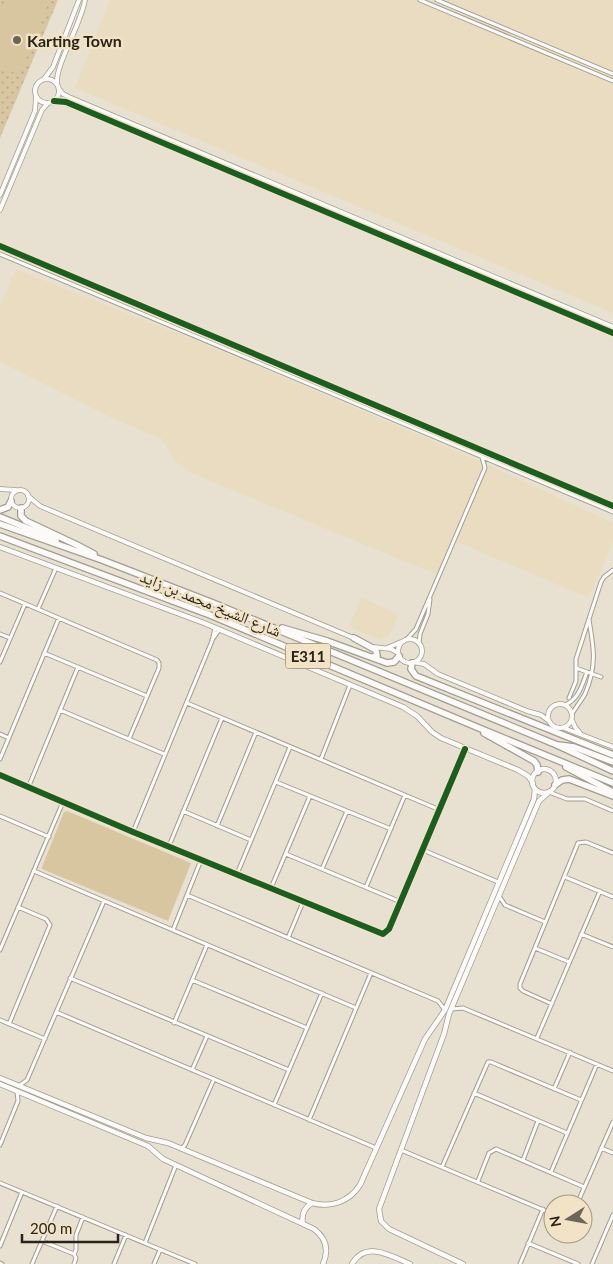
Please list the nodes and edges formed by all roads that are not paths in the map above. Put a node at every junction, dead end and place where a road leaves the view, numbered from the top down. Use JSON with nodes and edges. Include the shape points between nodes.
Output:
{"nodes":[{"id":1,"x":79,"y":0,"type":"edge"},
{"id":2,"x":85,"y":0,"type":"edge"},
{"id":3,"x":420,"y":0,"type":"edge"},
{"id":4,"x":436,"y":0,"type":"edge"},
{"id":5,"x":613,"y":74,"type":"edge"},
{"id":6,"x":44,"y":78,"type":"junction"},
{"id":7,"x":613,"y":81,"type":"edge"},
{"id":8,"x":57,"y":84,"type":"junction"},
{"id":9,"x":59,"y":89,"type":"junction"},
{"id":10,"x":36,"y":97,"type":"junction"},
{"id":11,"x":54,"y":101,"type":"junction"},
{"id":12,"x":48,"y":103,"type":"junction"},
{"id":13,"x":0,"y":195,"type":"edge"},
{"id":14,"x":0,"y":210,"type":"edge"},
{"id":15,"x":0,"y":246,"type":"edge"},
{"id":16,"x":0,"y":254,"type":"edge"},
{"id":17,"x":445,"y":256,"type":"junction"},
{"id":18,"x":443,"y":261,"type":"junction"},
{"id":19,"x":132,"y":303,"type":"junction"},
{"id":20,"x":129,"y":308,"type":"junction"},
{"id":21,"x":613,"y":327,"type":"edge"},
{"id":22,"x":613,"y":333,"type":"edge"},
{"id":23,"x":334,"y":388,"type":"junction"},
{"id":24,"x":332,"y":393,"type":"junction"},
{"id":25,"x":481,"y":456,"type":"junction"},
{"id":26,"x":495,"y":462,"type":"junction"},
{"id":27,"x":484,"y":468,"type":"junction"},
{"id":28,"x":0,"y":489,"type":"edge"},
{"id":29,"x":16,"y":490,"type":"junction"},
{"id":30,"x":28,"y":496,"type":"junction"},
{"id":31,"x":11,"y":500,"type":"junction"},
{"id":32,"x":40,"y":506,"type":"junction"},
{"id":33,"x":613,"y":506,"type":"edge"},
{"id":34,"x":22,"y":508,"type":"junction"},
{"id":35,"x":0,"y":510,"type":"edge"},
{"id":36,"x":613,"y":512,"type":"edge"},
{"id":37,"x":0,"y":517,"type":"edge"},
{"id":38,"x":0,"y":524,"type":"edge"},
{"id":39,"x":0,"y":536,"type":"edge"},
{"id":40,"x":0,"y":547,"type":"edge"},
{"id":41,"x":64,"y":547,"type":"junction"},
{"id":42,"x":102,"y":560,"type":"junction"},
{"id":43,"x":56,"y":568,"type":"junction"},
{"id":44,"x":613,"y":570,"type":"edge"},
{"id":45,"x":432,"y":591,"type":"junction"},
{"id":46,"x":0,"y":593,"type":"edge"},
{"id":47,"x":24,"y":604,"type":"junction"},
{"id":48,"x":38,"y":609,"type":"junction"},
{"id":49,"x":59,"y":618,"type":"junction"},
{"id":50,"x":589,"y":620,"type":"junction"},
{"id":51,"x":262,"y":623,"type":"junction"},
{"id":52,"x":217,"y":629,"type":"junction"},
{"id":53,"x":0,"y":634,"type":"edge"},
{"id":54,"x":10,"y":638,"type":"junction"},
{"id":55,"x":354,"y":638,"type":"junction"},
{"id":56,"x":407,"y":639,"type":"junction"},
{"id":57,"x":402,"y":642,"type":"junction"},
{"id":58,"x":419,"y":644,"type":"junction"},
{"id":59,"x":384,"y":649,"type":"junction"},
{"id":60,"x":44,"y":653,"type":"junction"},
{"id":61,"x":422,"y":653,"type":"junction"},
{"id":62,"x":398,"y":654,"type":"junction"},
{"id":63,"x":373,"y":657,"type":"junction"},
{"id":64,"x":0,"y":662,"type":"edge"},
{"id":65,"x":413,"y":663,"type":"junction"},
{"id":66,"x":427,"y":666,"type":"junction"},
{"id":67,"x":78,"y":667,"type":"junction"},
{"id":68,"x":575,"y":667,"type":"junction"},
{"id":69,"x":589,"y":673,"type":"junction"},
{"id":70,"x":601,"y":677,"type":"dead end"},
{"id":71,"x":352,"y":686,"type":"junction"},
{"id":72,"x":148,"y":696,"type":"junction"},
{"id":73,"x":568,"y":698,"type":"dead end"},
{"id":74,"x":186,"y":703,"type":"junction"},
{"id":75,"x":565,"y":704,"type":"junction"},
{"id":76,"x":550,"y":709,"type":"junction"},
{"id":77,"x":60,"y":710,"type":"junction"},
{"id":78,"x":536,"y":713,"type":"junction"},
{"id":79,"x":572,"y":716,"type":"junction"},
{"id":80,"x":222,"y":718,"type":"junction"},
{"id":81,"x":549,"y":721,"type":"junction"},
{"id":82,"x":479,"y":728,"type":"junction"},
{"id":83,"x":561,"y":728,"type":"junction"},
{"id":84,"x":256,"y":732,"type":"junction"},
{"id":85,"x":0,"y":734,"type":"edge"},
{"id":86,"x":582,"y":734,"type":"junction"},
{"id":87,"x":9,"y":738,"type":"junction"},
{"id":88,"x":129,"y":739,"type":"junction"},
{"id":89,"x":557,"y":745,"type":"junction"},
{"id":90,"x":290,"y":747,"type":"junction"},
{"id":91,"x":613,"y":747,"type":"edge"},
{"id":92,"x":466,"y":749,"type":"junction"},
{"id":93,"x":164,"y":754,"type":"junction"},
{"id":94,"x":613,"y":755,"type":"edge"},
{"id":95,"x":551,"y":758,"type":"junction"},
{"id":96,"x":0,"y":759,"type":"edge"},
{"id":97,"x":321,"y":760,"type":"junction"},
{"id":98,"x":613,"y":762,"type":"edge"},
{"id":99,"x":519,"y":771,"type":"junction"},
{"id":100,"x":613,"y":771,"type":"edge"},
{"id":101,"x":537,"y":772,"type":"junction"},
{"id":102,"x":0,"y":776,"type":"edge"},
{"id":103,"x":276,"y":782,"type":"junction"},
{"id":104,"x":533,"y":783,"type":"junction"},
{"id":105,"x":613,"y":783,"type":"edge"},
{"id":106,"x":555,"y":786,"type":"junction"},
{"id":107,"x":28,"y":788,"type":"junction"},
{"id":108,"x":535,"y":789,"type":"junction"},
{"id":109,"x":548,"y":792,"type":"junction"},
{"id":110,"x":613,"y":794,"type":"edge"},
{"id":111,"x":405,"y":795,"type":"junction"},
{"id":112,"x":310,"y":796,"type":"junction"},
{"id":113,"x":560,"y":796,"type":"junction"},
{"id":114,"x":64,"y":802,"type":"junction"},
{"id":115,"x":440,"y":810,"type":"junction"},
{"id":116,"x":183,"y":811,"type":"junction"},
{"id":117,"x":613,"y":811,"type":"edge"},
{"id":118,"x":348,"y":812,"type":"junction"},
{"id":119,"x":0,"y":816,"type":"edge"},
{"id":120,"x":217,"y":826,"type":"junction"},
{"id":121,"x":391,"y":829,"type":"junction"},
{"id":122,"x":133,"y":832,"type":"junction"},
{"id":123,"x":518,"y":836,"type":"junction"},
{"id":124,"x":49,"y":837,"type":"junction"},
{"id":125,"x":252,"y":840,"type":"junction"},
{"id":126,"x":168,"y":846,"type":"junction"},
{"id":127,"x":519,"y":849,"type":"junction"},
{"id":128,"x":423,"y":850,"type":"junction"},
{"id":129,"x":613,"y":853,"type":"edge"},
{"id":130,"x":286,"y":854,"type":"junction"},
{"id":131,"x":201,"y":860,"type":"junction"},
{"id":132,"x":322,"y":869,"type":"junction"},
{"id":133,"x":34,"y":871,"type":"junction"},
{"id":134,"x":237,"y":874,"type":"junction"},
{"id":135,"x":565,"y":876,"type":"junction"},
{"id":136,"x":498,"y":882,"type":"junction"},
{"id":137,"x":366,"y":887,"type":"junction"},
{"id":138,"x":272,"y":888,"type":"junction"},
{"id":139,"x":600,"y":891,"type":"junction"},
{"id":140,"x":187,"y":895,"type":"junction"},
{"id":141,"x":499,"y":895,"type":"junction"},
{"id":142,"x":613,"y":897,"type":"edge"},
{"id":143,"x":104,"y":901,"type":"junction"},
{"id":144,"x":303,"y":902,"type":"junction"},
{"id":145,"x":401,"y":902,"type":"junction"},
{"id":146,"x":505,"y":905,"type":"junction"},
{"id":147,"x":18,"y":906,"type":"junction"},
{"id":148,"x":494,"y":908,"type":"junction"},
{"id":149,"x":545,"y":922,"type":"junction"},
{"id":150,"x":173,"y":930,"type":"junction"},
{"id":151,"x":581,"y":934,"type":"junction"},
{"id":152,"x":288,"y":938,"type":"junction"},
{"id":153,"x":2,"y":940,"type":"edge"},
{"id":154,"x":207,"y":946,"type":"junction"},
{"id":155,"x":613,"y":947,"type":"edge"},
{"id":156,"x":535,"y":948,"type":"junction"},
{"id":157,"x":0,"y":950,"type":"edge"},
{"id":158,"x":569,"y":962,"type":"junction"},
{"id":159,"x":371,"y":973,"type":"junction"},
{"id":160,"x":70,"y":978,"type":"junction"},
{"id":161,"x":192,"y":980,"type":"junction"},
{"id":162,"x":322,"y":994,"type":"junction"},
{"id":163,"x":456,"y":997,"type":"junction"},
{"id":164,"x":450,"y":998,"type":"junction"},
{"id":165,"x":438,"y":1001,"type":"junction"},
{"id":166,"x":552,"y":1004,"type":"junction"},
{"id":167,"x":356,"y":1008,"type":"junction"},
{"id":168,"x":463,"y":1008,"type":"junction"},
{"id":169,"x":445,"y":1010,"type":"junction"},
{"id":170,"x":451,"y":1010,"type":"junction"},
{"id":171,"x":56,"y":1012,"type":"junction"},
{"id":172,"x":0,"y":1020,"type":"edge"},
{"id":173,"x":174,"y":1022,"type":"junction"},
{"id":174,"x":9,"y":1024,"type":"junction"},
{"id":175,"x":307,"y":1028,"type":"junction"},
{"id":176,"x":207,"y":1036,"type":"junction"},
{"id":177,"x":537,"y":1038,"type":"junction"},
{"id":178,"x":44,"y":1039,"type":"junction"},
{"id":179,"x":570,"y":1052,"type":"junction"},
{"id":180,"x":597,"y":1064,"type":"junction"},
{"id":181,"x":192,"y":1070,"type":"junction"},
{"id":182,"x":289,"y":1070,"type":"junction"},
{"id":183,"x":613,"y":1071,"type":"edge"},
{"id":184,"x":0,"y":1078,"type":"edge"},
{"id":185,"x":214,"y":1079,"type":"junction"},
{"id":186,"x":27,"y":1080,"type":"junction"},
{"id":187,"x":0,"y":1084,"type":"edge"},
{"id":188,"x":17,"y":1088,"type":"junction"},
{"id":189,"x":554,"y":1089,"type":"junction"},
{"id":190,"x":29,"y":1093,"type":"junction"},
{"id":191,"x":473,"y":1093,"type":"junction"},
{"id":192,"x":581,"y":1100,"type":"junction"},
{"id":193,"x":18,"y":1101,"type":"junction"},
{"id":194,"x":274,"y":1105,"type":"junction"},
{"id":195,"x":308,"y":1120,"type":"junction"},
{"id":196,"x":538,"y":1121,"type":"junction"},
{"id":197,"x":613,"y":1122,"type":"edge"},
{"id":198,"x":567,"y":1133,"type":"junction"},
{"id":199,"x":153,"y":1141,"type":"junction"},
{"id":200,"x":0,"y":1145,"type":"edge"},
{"id":201,"x":151,"y":1148,"type":"junction"},
{"id":202,"x":184,"y":1148,"type":"junction"},
{"id":203,"x":376,"y":1148,"type":"junction"},
{"id":204,"x":601,"y":1148,"type":"junction"},
{"id":205,"x":401,"y":1150,"type":"junction"},
{"id":206,"x":613,"y":1154,"type":"edge"},
{"id":207,"x":523,"y":1160,"type":"junction"},
{"id":208,"x":177,"y":1167,"type":"junction"},
{"id":209,"x":442,"y":1167,"type":"junction"},
{"id":210,"x":551,"y":1172,"type":"junction"},
{"id":211,"x":478,"y":1181,"type":"junction"},
{"id":212,"x":0,"y":1182,"type":"edge"},
{"id":213,"x":584,"y":1187,"type":"junction"},
{"id":214,"x":22,"y":1192,"type":"junction"},
{"id":215,"x":581,"y":1194,"type":"edge"},
{"id":216,"x":312,"y":1203,"type":"junction"},
{"id":217,"x":57,"y":1206,"type":"junction"},
{"id":218,"x":543,"y":1209,"type":"joint"},
{"id":219,"x":613,"y":1215,"type":"edge"},
{"id":220,"x":83,"y":1217,"type":"junction"},
{"id":221,"x":303,"y":1224,"type":"junction"},
{"id":222,"x":126,"y":1235,"type":"junction"},
{"id":223,"x":42,"y":1241,"type":"junction"},
{"id":224,"x":145,"y":1243,"type":"junction"},
{"id":225,"x":528,"y":1243,"type":"junction"},
{"id":226,"x":0,"y":1246,"type":"edge"},
{"id":227,"x":160,"y":1250,"type":"junction"},
{"id":228,"x":74,"y":1254,"type":"junction"},
{"id":229,"x":32,"y":1264,"type":"edge"},
{"id":230,"x":74,"y":1264,"type":"edge"},
{"id":231,"x":114,"y":1264,"type":"edge"},
{"id":232,"x":154,"y":1264,"type":"edge"},
{"id":233,"x":195,"y":1264,"type":"edge"},
{"id":234,"x":323,"y":1264,"type":"edge"},
{"id":235,"x":352,"y":1264,"type":"edge"},
{"id":236,"x":410,"y":1264,"type":"edge"},
{"id":237,"x":463,"y":1264,"type":"edge"},
{"id":238,"x":520,"y":1264,"type":"edge"},
{"id":239,"x":578,"y":1264,"type":"edge"},
{"id":240,"x":592,"y":1264,"type":"edge"}],
"edges":[{"from":1,"to":6,"type":"street","via":[[53,67]]},
{"from":2,"to":8,"type":"street","via":[[79,23],[57,73]]},
{"from":3,"to":7,"type":"street"},
{"from":4,"to":5,"type":"street"},
{"from":6,"to":8,"type":"street"},
{"from":6,"to":10,"type":"street","via":[[36,84]]},
{"from":8,"to":9,"type":"street"},
{"from":9,"to":11,"type":"street"},
{"from":9,"to":17,"type":"street","via":[[69,97]]},
{"from":10,"to":12,"type":"street"},
{"from":10,"to":13,"type":"street","via":[[35,111]]},
{"from":11,"to":12,"type":"street"},
{"from":11,"to":18,"type":"street","via":[[66,102]]},
{"from":12,"to":14,"type":"street","via":[[42,110]]},
{"from":15,"to":19,"type":"street"},
{"from":16,"to":20,"type":"street"},
{"from":17,"to":18,"type":"street"},
{"from":17,"to":21,"type":"street"},
{"from":18,"to":22,"type":"street"},
{"from":19,"to":20,"type":"street"},
{"from":19,"to":23,"type":"street"},
{"from":20,"to":24,"type":"street"},
{"from":23,"to":24,"type":"street"},
{"from":23,"to":33,"type":"street"},
{"from":24,"to":25,"type":"street"},
{"from":25,"to":26,"type":"street"},
{"from":25,"to":27,"type":"street"},
{"from":26,"to":27,"type":"street"},
{"from":26,"to":36,"type":"street"},
{"from":27,"to":45,"type":"street"},
{"from":28,"to":29,"type":"street"},
{"from":28,"to":31,"type":"street"},
{"from":29,"to":30,"type":"street","via":[[22,490]]},
{"from":29,"to":31,"type":"street"},
{"from":30,"to":32,"type":"street"},
{"from":30,"to":34,"type":"street","via":[[28,502]]},
{"from":31,"to":34,"type":"street"},
{"from":31,"to":35,"type":"highway","via":[[8,507]]},
{"from":32,"to":34,"type":"street"},
{"from":32,"to":55,"type":"street"},
{"from":34,"to":42,"type":"highway","via":[[21,516],[26,521]]},
{"from":37,"to":41,"type":"highway"},
{"from":38,"to":41,"type":"highway","name":"شارع الشيخ محمد بن زايد","number":"E311"},
{"from":39,"to":82,"type":"highway","name":"شارع الشيخ محمد بن زايد","number":"E311","via":[[210,615]]},
{"from":40,"to":43,"type":"main road"},
{"from":41,"to":42,"type":"highway","name":"شارع الشيخ محمد بن زايد","number":"E311"},
{"from":42,"to":51,"type":"highway","name":"شارع الشيخ محمد بن زايد","number":"E311"},
{"from":43,"to":48,"type":"street"},
{"from":43,"to":52,"type":"main road"},
{"from":44,"to":50,"type":"street","via":[[601,582]]},
{"from":45,"to":56,"type":"street","via":[[416,629]]},
{"from":45,"to":58,"type":"street"},
{"from":46,"to":47,"type":"street"},
{"from":47,"to":48,"type":"street"},
{"from":47,"to":54,"type":"street"},
{"from":48,"to":49,"type":"street"},
{"from":49,"to":60,"type":"street"},
{"from":49,"to":72,"type":"street","via":[[157,660],[160,667]]},
{"from":50,"to":68,"type":"street"},
{"from":50,"to":69,"type":"street","via":[[594,656]]},
{"from":51,"to":63,"type":"highway"},
{"from":51,"to":89,"type":"highway","name":"شارع الشيخ محمد بن زايد","number":"E311"},
{"from":52,"to":71,"type":"main road"},
{"from":52,"to":74,"type":"street"},
{"from":53,"to":54,"type":"street"},
{"from":54,"to":64,"type":"street"},
{"from":55,"to":59,"type":"street"},
{"from":55,"to":63,"type":"highway","via":[[376,650],[377,656]]},
{"from":56,"to":57,"type":"street"},
{"from":56,"to":58,"type":"street"},
{"from":57,"to":59,"type":"street"},
{"from":57,"to":62,"type":"street"},
{"from":58,"to":61,"type":"street"},
{"from":59,"to":62,"type":"street"},
{"from":60,"to":67,"type":"street"},
{"from":60,"to":87,"type":"street"},
{"from":61,"to":65,"type":"street"},
{"from":61,"to":66,"type":"street"},
{"from":62,"to":63,"type":"highway","via":[[390,663]]},
{"from":62,"to":65,"type":"street","via":[[406,662]]},
{"from":65,"to":66,"type":"street"},
{"from":65,"to":94,"type":"highway","via":[[411,671],[416,676]]},
{"from":66,"to":78,"type":"street","via":[[438,674]]},
{"from":67,"to":72,"type":"street"},
{"from":67,"to":77,"type":"street"},
{"from":68,"to":69,"type":"street"},
{"from":68,"to":73,"type":"street","via":[[576,681]]},
{"from":69,"to":70,"type":"street"},
{"from":69,"to":75,"type":"street","via":[[575,698]]},
{"from":69,"to":79,"type":"street","via":[[587,688]]},
{"from":71,"to":92,"type":"main road","via":[[407,709],[436,736]]},
{"from":71,"to":97,"type":"street"},
{"from":72,"to":88,"type":"street"},
{"from":74,"to":80,"type":"street"},
{"from":74,"to":93,"type":"street"},
{"from":75,"to":76,"type":"street","via":[[556,704]]},
{"from":75,"to":79,"type":"street"},
{"from":76,"to":78,"type":"street"},
{"from":76,"to":81,"type":"street"},
{"from":77,"to":88,"type":"street"},
{"from":77,"to":107,"type":"street"},
{"from":78,"to":81,"type":"street"},
{"from":79,"to":83,"type":"street","via":[[568,725]]},
{"from":79,"to":86,"type":"street","via":[[575,727]]},
{"from":80,"to":84,"type":"street"},
{"from":80,"to":116,"type":"street"},
{"from":81,"to":83,"type":"street"},
{"from":82,"to":95,"type":"highway","name":"شارع الشيخ محمد بن زايد","number":"E311"},
{"from":82,"to":101,"type":"highway","via":[[494,740],[532,759],[537,765]]},
{"from":83,"to":86,"type":"street"},
{"from":84,"to":90,"type":"street"},
{"from":84,"to":120,"type":"street"},
{"from":85,"to":87,"type":"street"},
{"from":86,"to":91,"type":"street"},
{"from":87,"to":96,"type":"street"},
{"from":88,"to":93,"type":"street"},
{"from":89,"to":98,"type":"highway","via":[[574,747]]},
{"from":89,"to":100,"type":"highway","name":"شارع الشيخ محمد بن زايد","number":"E311"},
{"from":90,"to":97,"type":"street"},
{"from":90,"to":103,"type":"street"},
{"from":92,"to":99,"type":"main road"},
{"from":92,"to":115,"type":"street"},
{"from":93,"to":122,"type":"street"},
{"from":95,"to":105,"type":"highway","name":"شارع الشيخ محمد بن زايد","number":"E311"},
{"from":95,"to":110,"type":"highway"},
{"from":97,"to":111,"type":"street"},
{"from":99,"to":101,"type":"main road"},
{"from":99,"to":104,"type":"main road"},
{"from":101,"to":104,"type":"main road"},
{"from":101,"to":106,"type":"main road","via":[[551,772]]},
{"from":102,"to":107,"type":"street"},
{"from":103,"to":112,"type":"street"},
{"from":103,"to":125,"type":"street"},
{"from":104,"to":108,"type":"main road"},
{"from":106,"to":109,"type":"main road"},
{"from":106,"to":110,"type":"highway","via":[[569,779]]},
{"from":106,"to":113,"type":"street"},
{"from":107,"to":114,"type":"street"},
{"from":108,"to":109,"type":"main road"},
{"from":108,"to":123,"type":"main road"},
{"from":109,"to":113,"type":"street"},
{"from":109,"to":127,"type":"main road","via":[[539,801]]},
{"from":111,"to":115,"type":"street"},
{"from":111,"to":121,"type":"street"},
{"from":112,"to":118,"type":"street"},
{"from":112,"to":130,"type":"street"},
{"from":113,"to":117,"type":"street","via":[[585,799]]},
{"from":114,"to":122,"type":"street"},
{"from":114,"to":124,"type":"street"},
{"from":115,"to":128,"type":"street"},
{"from":116,"to":120,"type":"street"},
{"from":116,"to":126,"type":"street"},
{"from":118,"to":121,"type":"street"},
{"from":118,"to":132,"type":"street"},
{"from":119,"to":124,"type":"street"},
{"from":120,"to":125,"type":"street"},
{"from":121,"to":137,"type":"street"},
{"from":122,"to":126,"type":"street"},
{"from":123,"to":127,"type":"main road"},
{"from":123,"to":136,"type":"main road"},
{"from":124,"to":133,"type":"street"},
{"from":125,"to":134,"type":"street"},
{"from":126,"to":131,"type":"street"},
{"from":127,"to":141,"type":"main road"},
{"from":128,"to":136,"type":"street"},
{"from":128,"to":145,"type":"street"},
{"from":129,"to":135,"type":"street","via":[[581,842]]},
{"from":130,"to":132,"type":"street"},
{"from":130,"to":138,"type":"street"},
{"from":131,"to":134,"type":"street"},
{"from":131,"to":140,"type":"street"},
{"from":132,"to":137,"type":"street"},
{"from":133,"to":143,"type":"street"},
{"from":133,"to":147,"type":"street"},
{"from":134,"to":138,"type":"street"},
{"from":135,"to":139,"type":"street"},
{"from":135,"to":149,"type":"street"},
{"from":136,"to":164,"type":"main road"},
{"from":137,"to":145,"type":"street"},
{"from":138,"to":144,"type":"street"},
{"from":139,"to":142,"type":"street"},
{"from":139,"to":151,"type":"street"},
{"from":140,"to":150,"type":"street"},
{"from":140,"to":152,"type":"street"},
{"from":141,"to":146,"type":"street"},
{"from":141,"to":148,"type":"main road"},
{"from":143,"to":150,"type":"street"},
{"from":143,"to":160,"type":"street"},
{"from":144,"to":145,"type":"street","via":[[383,934],[389,930]]},
{"from":144,"to":152,"type":"street"},
{"from":146,"to":148,"type":"street"},
{"from":146,"to":149,"type":"street"},
{"from":147,"to":153,"type":"street"},
{"from":147,"to":174,"type":"street","via":[[46,919],[50,925]]},
{"from":148,"to":163,"type":"main road"},
{"from":149,"to":156,"type":"street"},
{"from":150,"to":154,"type":"street"},
{"from":151,"to":155,"type":"street"},
{"from":151,"to":158,"type":"street"},
{"from":152,"to":159,"type":"street"},
{"from":153,"to":157,"type":"street"},
{"from":154,"to":161,"type":"street"},
{"from":154,"to":162,"type":"street"},
{"from":156,"to":158,"type":"street"},
{"from":156,"to":166,"type":"street","via":[[520,988]]},
{"from":158,"to":166,"type":"street"},
{"from":159,"to":165,"type":"street"},
{"from":159,"to":167,"type":"street"},
{"from":160,"to":171,"type":"street"},
{"from":160,"to":173,"type":"street"},
{"from":161,"to":173,"type":"street"},
{"from":161,"to":175,"type":"street"},
{"from":162,"to":167,"type":"street"},
{"from":162,"to":175,"type":"street"},
{"from":163,"to":168,"type":"street"},
{"from":163,"to":170,"type":"main road"},
{"from":164,"to":165,"type":"street"},
{"from":164,"to":169,"type":"main road"},
{"from":165,"to":169,"type":"street"},
{"from":166,"to":177,"type":"street"},
{"from":167,"to":195,"type":"street"},
{"from":168,"to":170,"type":"street"},
{"from":168,"to":177,"type":"street"},
{"from":169,"to":203,"type":"main road","via":[[425,1039]]},
{"from":170,"to":205,"type":"main road"},
{"from":171,"to":178,"type":"street"},
{"from":171,"to":181,"type":"street"},
{"from":172,"to":174,"type":"street"},
{"from":173,"to":176,"type":"street"},
{"from":174,"to":178,"type":"street"},
{"from":175,"to":182,"type":"street"},
{"from":176,"to":181,"type":"street"},
{"from":176,"to":182,"type":"street"},
{"from":177,"to":179,"type":"street"},
{"from":178,"to":186,"type":"street"},
{"from":179,"to":180,"type":"street"},
{"from":179,"to":189,"type":"street"},
{"from":180,"to":183,"type":"street"},
{"from":180,"to":192,"type":"street"},
{"from":181,"to":185,"type":"street"},
{"from":182,"to":194,"type":"street"},
{"from":184,"to":188,"type":"main road"},
{"from":185,"to":194,"type":"street"},
{"from":185,"to":202,"type":"street"},
{"from":186,"to":188,"type":"street"},
{"from":186,"to":190,"type":"street"},
{"from":187,"to":188,"type":"main road"},
{"from":188,"to":190,"type":"main road"},
{"from":188,"to":193,"type":"street"},
{"from":189,"to":191,"type":"street","via":[[490,1062],[486,1064]]},
{"from":189,"to":192,"type":"street"},
{"from":190,"to":193,"type":"street"},
{"from":190,"to":199,"type":"main road"},
{"from":190,"to":201,"type":"main road"},
{"from":191,"to":196,"type":"street"},
{"from":191,"to":209,"type":"street"},
{"from":192,"to":198,"type":"street"},
{"from":193,"to":200,"type":"street"},
{"from":194,"to":195,"type":"street"},
{"from":195,"to":203,"type":"street"},
{"from":196,"to":198,"type":"street"},
{"from":196,"to":207,"type":"street"},
{"from":197,"to":204,"type":"street"},
{"from":198,"to":210,"type":"street"},
{"from":199,"to":201,"type":"main road"},
{"from":199,"to":202,"type":"main road"},
{"from":201,"to":208,"type":"main road"},
{"from":202,"to":216,"type":"main road"},
{"from":203,"to":216,"type":"main road","via":[[360,1185],[352,1194],[333,1204]]},
{"from":204,"to":206,"type":"street"},
{"from":204,"to":213,"type":"street"},
{"from":205,"to":209,"type":"street"},
{"from":205,"to":237,"type":"main road","via":[[380,1206],[382,1223]]},
{"from":207,"to":210,"type":"street"},
{"from":207,"to":211,"type":"street","via":[[493,1149]]},
{"from":208,"to":221,"type":"main road"},
{"from":208,"to":224,"type":"street"},
{"from":209,"to":211,"type":"street"},
{"from":210,"to":213,"type":"street"},
{"from":211,"to":218,"type":"street"},
{"from":212,"to":214,"type":"street"},
{"from":213,"to":215,"type":"street"},
{"from":214,"to":217,"type":"street"},
{"from":214,"to":226,"type":"street"},
{"from":216,"to":221,"type":"main road","via":[[304,1211]]},
{"from":217,"to":220,"type":"street"},
{"from":217,"to":223,"type":"street"},
{"from":218,"to":225,"type":"street"},
{"from":219,"to":240,"type":"street"},
{"from":220,"to":222,"type":"street"},
{"from":220,"to":228,"type":"street","via":[[76,1235]]},
{"from":221,"to":234,"type":"main road","via":[[316,1231],[324,1241],[326,1253]]},
{"from":222,"to":224,"type":"street"},
{"from":222,"to":231,"type":"street"},
{"from":223,"to":228,"type":"street"},
{"from":223,"to":229,"type":"street"},
{"from":224,"to":227,"type":"street"},
{"from":225,"to":238,"type":"street"},
{"from":225,"to":239,"type":"street"},
{"from":227,"to":232,"type":"street"},
{"from":227,"to":233,"type":"street"},
{"from":228,"to":230,"type":"street"},
{"from":235,"to":236,"type":"main road","via":[[360,1255],[374,1250]]}]}
